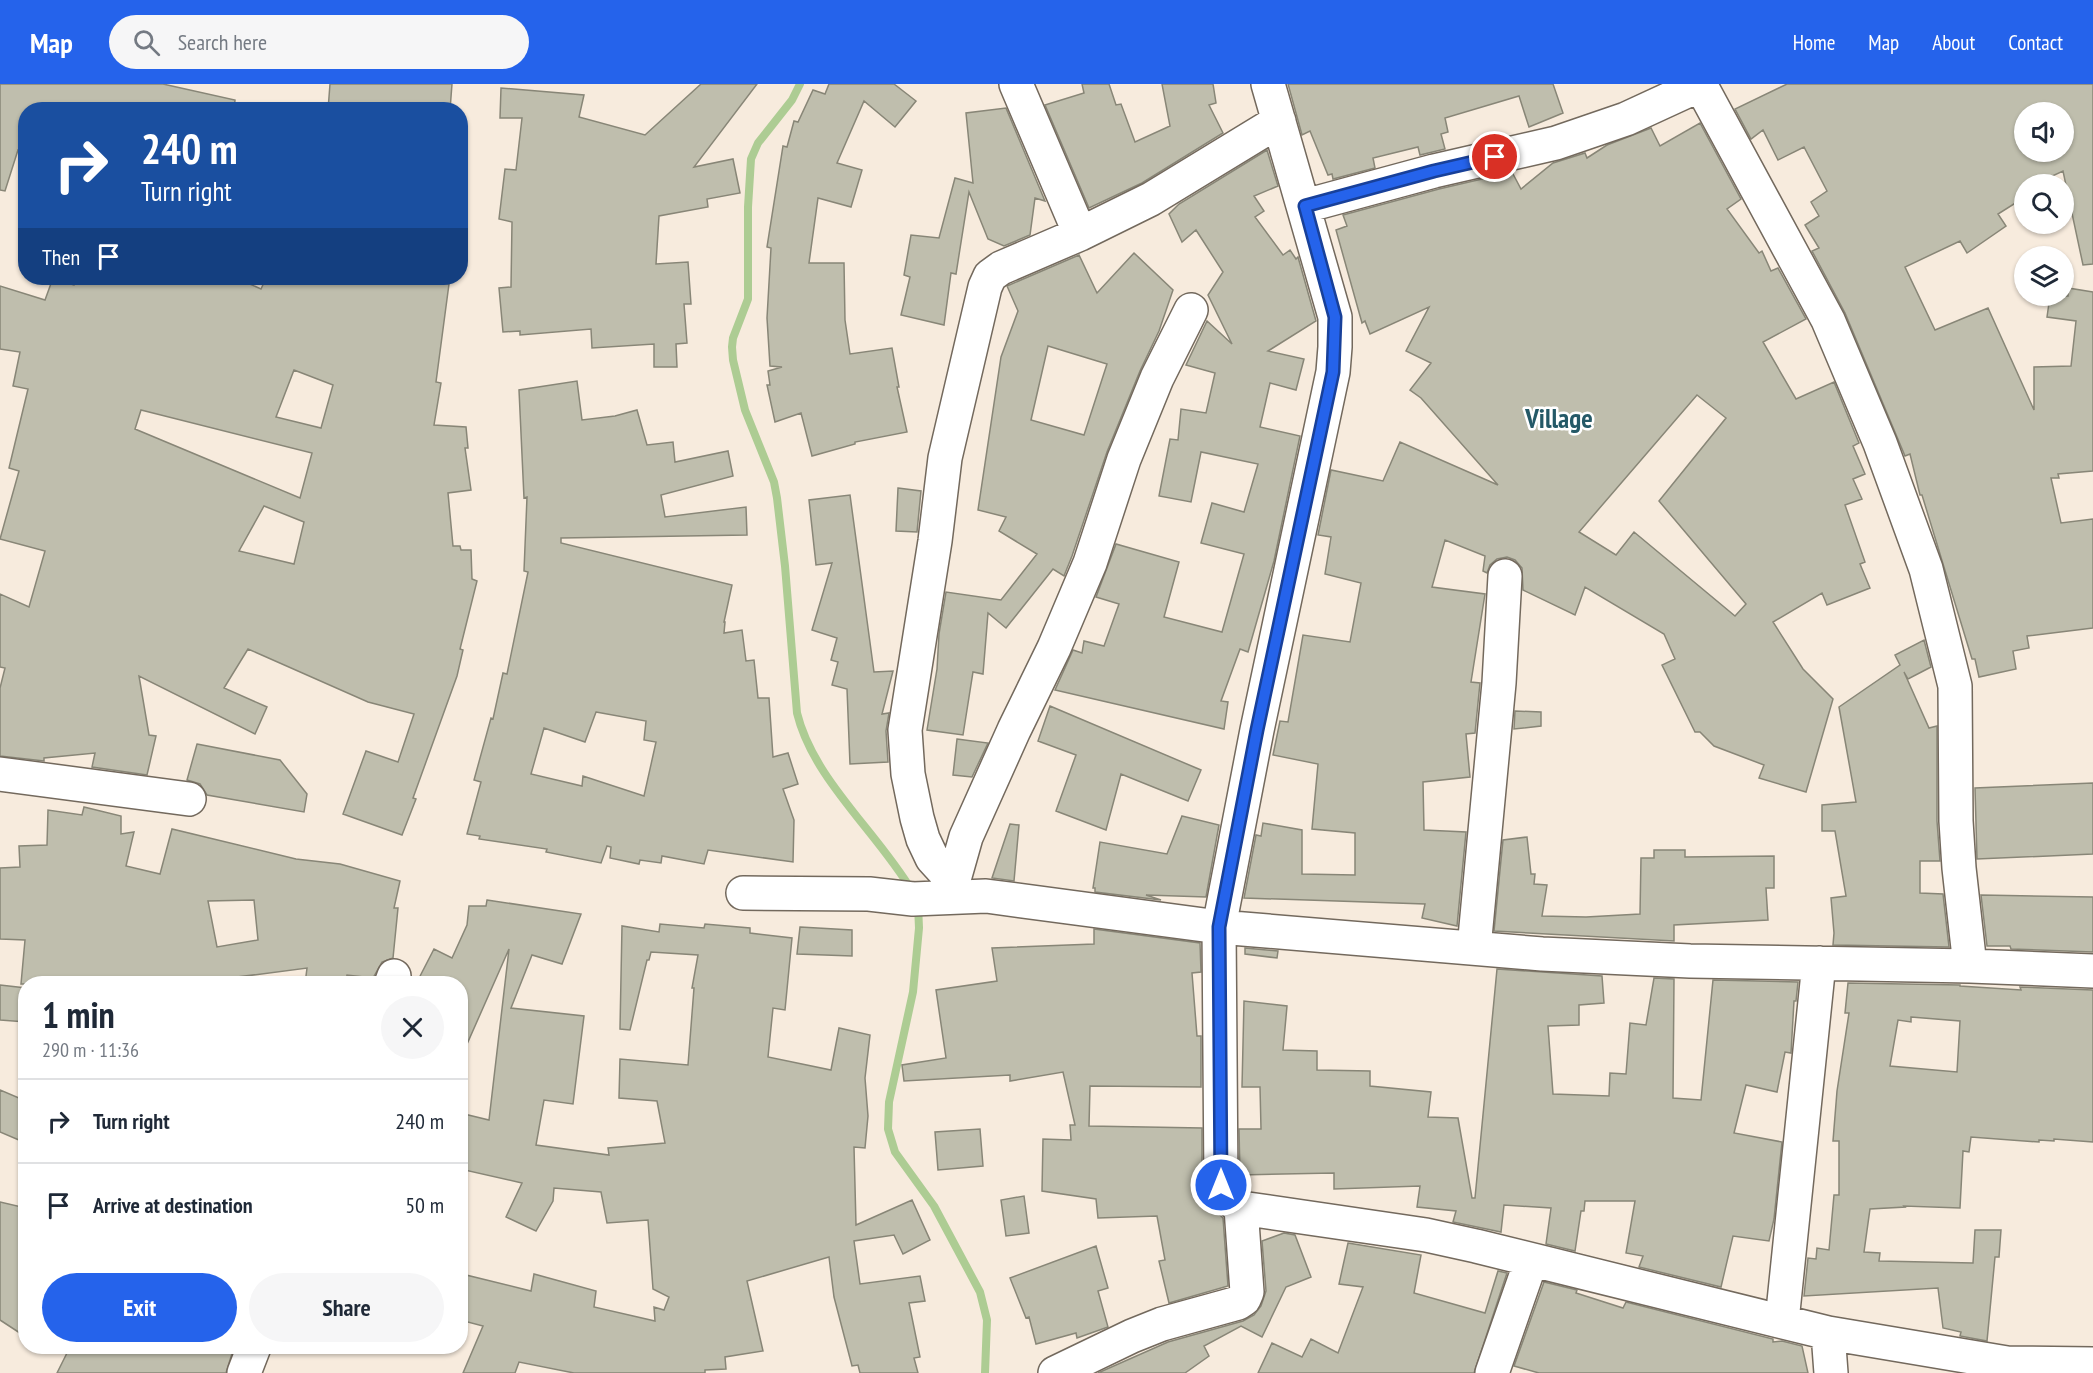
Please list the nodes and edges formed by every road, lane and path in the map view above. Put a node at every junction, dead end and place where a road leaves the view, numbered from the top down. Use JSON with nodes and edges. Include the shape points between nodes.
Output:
{"nodes":[{"id":1,"x":1016,"y":84,"type":"edge"},
{"id":2,"x":1268,"y":84,"type":"edge"},
{"id":3,"x":1701,"y":84,"type":"edge"},
{"id":4,"x":1279,"y":120,"type":"junction"},
{"id":5,"x":1305,"y":206,"type":"junction"},
{"id":6,"x":1080,"y":234,"type":"junction"},
{"id":7,"x":1191,"y":310,"type":"dead end"},
{"id":8,"x":1505,"y":576,"type":"dead end"},
{"id":9,"x":0,"y":774,"type":"edge"},
{"id":10,"x":189,"y":800,"type":"dead end"},
{"id":11,"x":951,"y":889,"type":"junction"},
{"id":12,"x":743,"y":893,"type":"dead end"},
{"id":13,"x":1219,"y":927,"type":"junction"},
{"id":14,"x":1474,"y":948,"type":"junction"},
{"id":15,"x":1819,"y":963,"type":"junction"},
{"id":16,"x":1970,"y":966,"type":"junction"},
{"id":17,"x":2093,"y":971,"type":"edge"},
{"id":18,"x":1241,"y":1208,"type":"junction"},
{"id":19,"x":1531,"y":1261,"type":"junction"},
{"id":20,"x":1782,"y":1321,"type":"junction"},
{"id":21,"x":1828,"y":1333,"type":"junction"},
{"id":22,"x":251,"y":1354,"type":"edge"},
{"id":23,"x":2093,"y":1364,"type":"edge"},
{"id":24,"x":244,"y":1373,"type":"edge"},
{"id":25,"x":1055,"y":1373,"type":"edge"},
{"id":26,"x":1492,"y":1373,"type":"edge"},
{"id":27,"x":1831,"y":1373,"type":"edge"}],
"edges":[{"from":1,"to":6,"type":"street"},
{"from":2,"to":4,"type":"street"},
{"from":3,"to":5,"type":"street","via":[[1626,119],[1556,143]]},
{"from":3,"to":16,"type":"street","via":[[1828,320],[1880,443],[1926,569],[1955,686],[1956,821]]},
{"from":4,"to":5,"type":"street"},
{"from":4,"to":6,"type":"street","via":[[1151,199]]},
{"from":5,"to":13,"type":"street","via":[[1335,317],[1333,372]]},
{"from":6,"to":11,"type":"street","via":[[990,276],[945,458],[905,730],[917,818],[932,858]]},
{"from":7,"to":11,"type":"street","via":[[1157,378],[1124,459],[1090,563],[1054,648],[966,837]]},
{"from":8,"to":14,"type":"street"},
{"from":9,"to":10,"type":"street"},
{"from":11,"to":12,"type":"street","via":[[913,899],[869,894]]},
{"from":11,"to":13,"type":"street"},
{"from":13,"to":14,"type":"street"},
{"from":13,"to":18,"type":"street","via":[[1221,1185],[1226,1196]]},
{"from":14,"to":15,"type":"street","via":[[1679,961]]},
{"from":15,"to":16,"type":"street"},
{"from":15,"to":20,"type":"street"},
{"from":16,"to":17,"type":"street"},
{"from":18,"to":19,"type":"street","via":[[1426,1235]]},
{"from":18,"to":25,"type":"street","via":[[1247,1292],[1244,1299],[1162,1324]]},
{"from":19,"to":20,"type":"street"},
{"from":19,"to":26,"type":"street"},
{"from":20,"to":21,"type":"street"},
{"from":21,"to":23,"type":"street","via":[[2007,1363]]},
{"from":21,"to":27,"type":"street"},
{"from":22,"to":24,"type":"street"}]}
